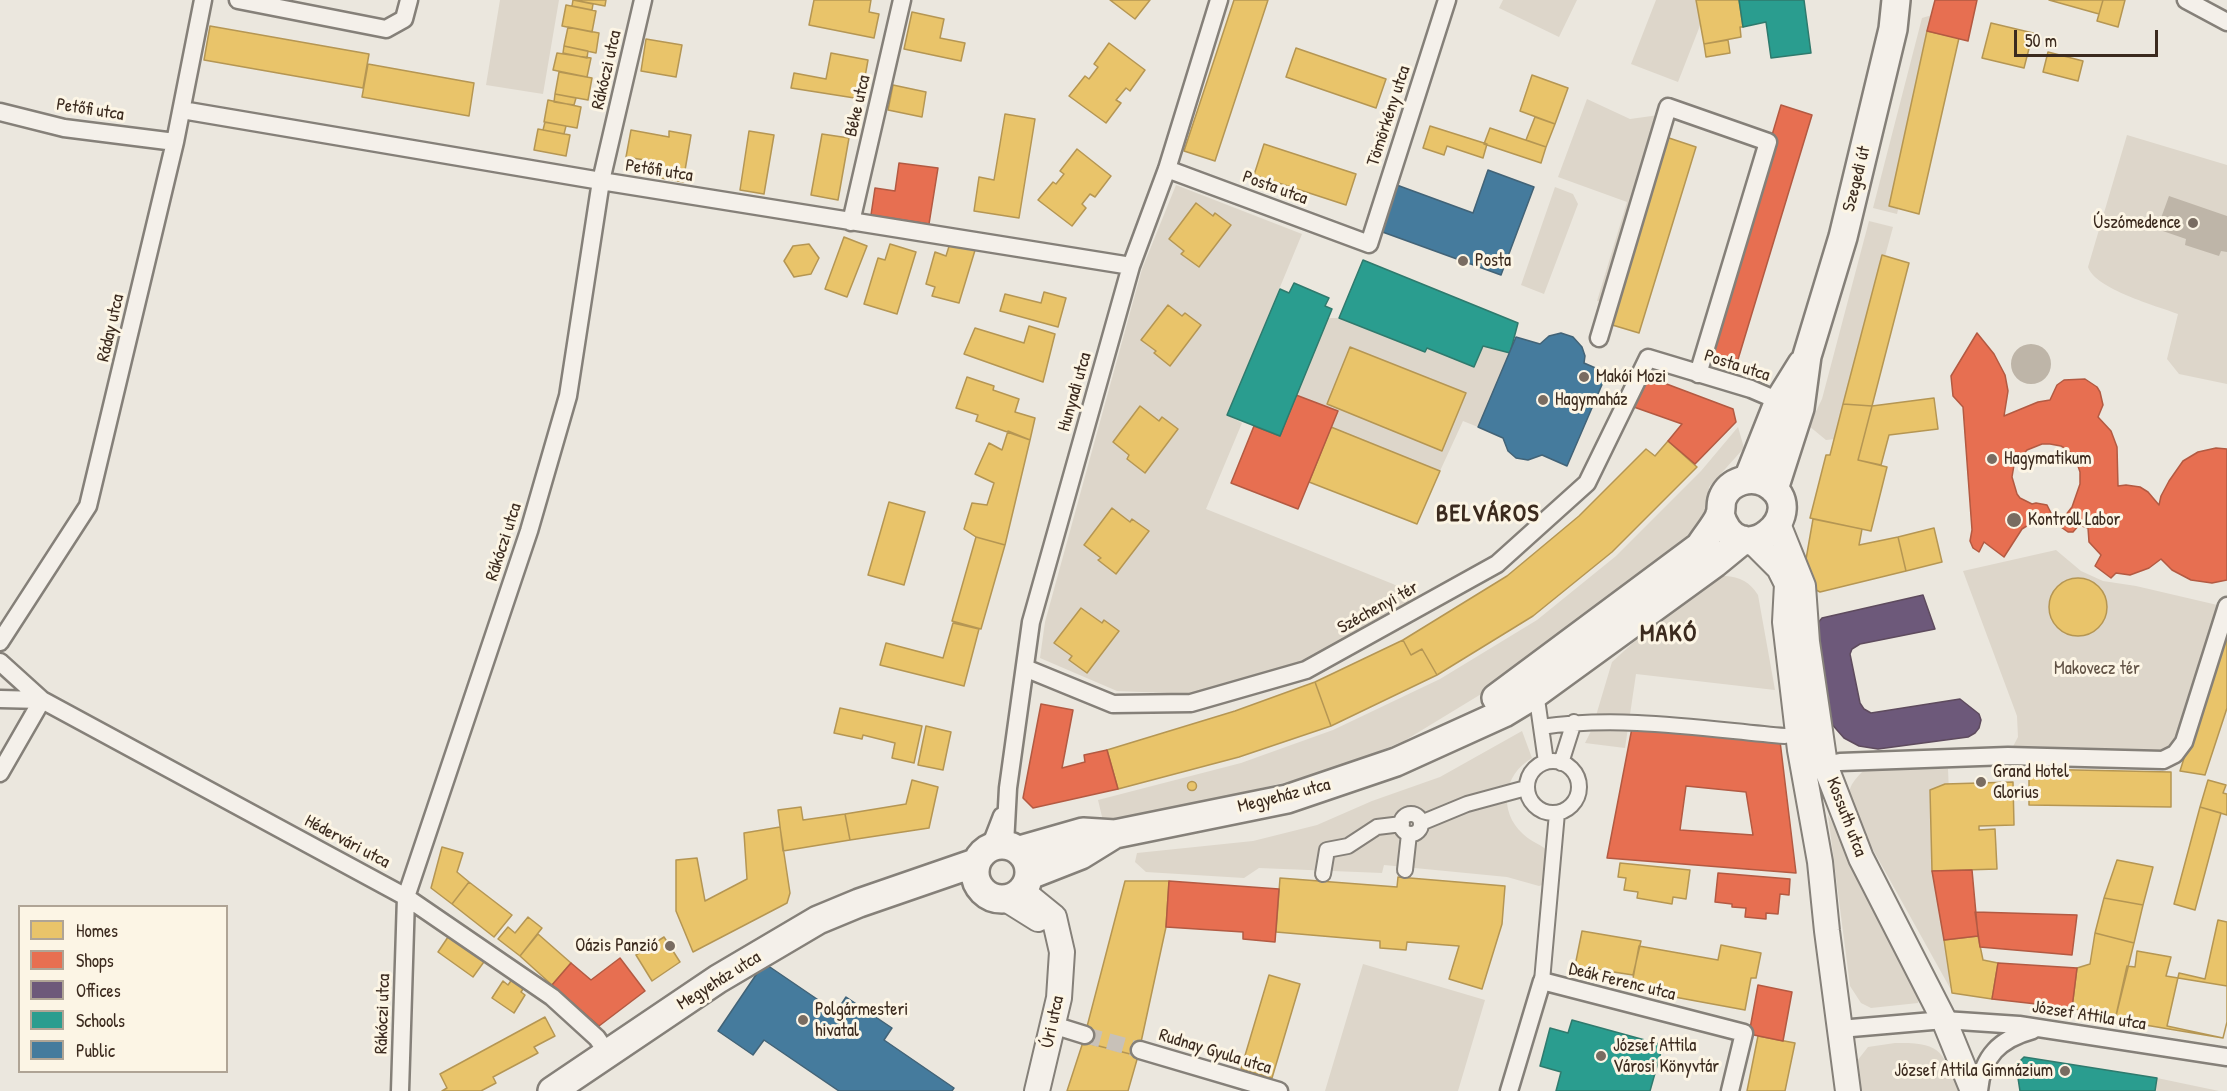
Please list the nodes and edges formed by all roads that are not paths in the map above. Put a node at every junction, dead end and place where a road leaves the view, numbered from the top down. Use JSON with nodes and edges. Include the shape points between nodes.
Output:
{"nodes":[{"id":1,"x":203,"y":0,"type":"edge"},
{"id":2,"x":238,"y":0,"type":"edge"},
{"id":3,"x":409,"y":0,"type":"edge"},
{"id":4,"x":643,"y":0,"type":"edge"},
{"id":5,"x":902,"y":0,"type":"edge"},
{"id":6,"x":1219,"y":0,"type":"edge"},
{"id":7,"x":1447,"y":0,"type":"edge"},
{"id":8,"x":1896,"y":0,"type":"edge"},
{"id":9,"x":2186,"y":0,"type":"edge"},
{"id":10,"x":2227,"y":22,"type":"edge"},
{"id":11,"x":182,"y":110,"type":"junction"},
{"id":12,"x":0,"y":112,"type":"edge"},
{"id":13,"x":175,"y":142,"type":"junction"},
{"id":14,"x":1167,"y":169,"type":"junction"},
{"id":15,"x":601,"y":181,"type":"junction"},
{"id":16,"x":851,"y":222,"type":"junction"},
{"id":17,"x":1370,"y":244,"type":"joint"},
{"id":18,"x":1131,"y":266,"type":"junction"},
{"id":19,"x":1599,"y":338,"type":"dead end"},
{"id":20,"x":1808,"y":356,"type":"junction"},
{"id":21,"x":1648,"y":358,"type":"joint"},
{"id":22,"x":1698,"y":374,"type":"junction"},
{"id":23,"x":1779,"y":401,"type":"junction"},
{"id":24,"x":1748,"y":479,"type":"junction"},
{"id":25,"x":1773,"y":489,"type":"junction"},
{"id":26,"x":1720,"y":514,"type":"junction"},
{"id":27,"x":1778,"y":525,"type":"junction"},
{"id":28,"x":1747,"y":540,"type":"junction"},
{"id":29,"x":2227,"y":606,"type":"edge"},
{"id":30,"x":0,"y":642,"type":"edge"},
{"id":31,"x":0,"y":662,"type":"edge"},
{"id":32,"x":1025,"y":668,"type":"junction"},
{"id":33,"x":0,"y":699,"type":"edge"},
{"id":34,"x":42,"y":700,"type":"junction"},
{"id":35,"x":1538,"y":706,"type":"dead end"},
{"id":36,"x":1574,"y":722,"type":"junction"},
{"id":37,"x":1541,"y":727,"type":"junction"},
{"id":38,"x":1785,"y":736,"type":"dead end"},
{"id":39,"x":1446,"y":738,"type":"junction"},
{"id":40,"x":1546,"y":762,"type":"junction"},
{"id":41,"x":1561,"y":763,"type":"junction"},
{"id":42,"x":1825,"y":765,"type":"junction"},
{"id":43,"x":0,"y":773,"type":"edge"},
{"id":44,"x":1526,"y":788,"type":"junction"},
{"id":45,"x":1557,"y":813,"type":"junction"},
{"id":46,"x":1405,"y":829,"type":"junction"},
{"id":47,"x":1115,"y":834,"type":"junction"},
{"id":48,"x":998,"y":851,"type":"junction"},
{"id":49,"x":1405,"y":870,"type":"dead end"},
{"id":50,"x":1323,"y":874,"type":"dead end"},
{"id":51,"x":897,"y":890,"type":"junction"},
{"id":52,"x":1011,"y":890,"type":"junction"},
{"id":53,"x":406,"y":897,"type":"junction"},
{"id":54,"x":1542,"y":981,"type":"junction"},
{"id":55,"x":1944,"y":1020,"type":"junction"},
{"id":56,"x":1053,"y":1025,"type":"junction"},
{"id":57,"x":2041,"y":1027,"type":"junction"},
{"id":58,"x":1840,"y":1029,"type":"junction"},
{"id":59,"x":1084,"y":1035,"type":"tunnel mouth"},
{"id":60,"x":1140,"y":1050,"type":"tunnel mouth"},
{"id":61,"x":608,"y":1054,"type":"junction"},
{"id":62,"x":2227,"y":1057,"type":"edge"},
{"id":63,"x":400,"y":1091,"type":"edge"},
{"id":64,"x":552,"y":1091,"type":"edge"},
{"id":65,"x":1037,"y":1091,"type":"edge"},
{"id":66,"x":1279,"y":1091,"type":"edge"},
{"id":67,"x":1510,"y":1091,"type":"edge"},
{"id":68,"x":1730,"y":1091,"type":"edge"},
{"id":69,"x":1848,"y":1091,"type":"edge"},
{"id":70,"x":1973,"y":1091,"type":"edge"},
{"id":71,"x":1979,"y":1091,"type":"edge"}],
"edges":[{"from":1,"to":11,"type":"street","name":"Ráday utca"},
{"from":2,"to":3,"type":"street","via":[[386,29],[404,19]]},
{"from":4,"to":15,"type":"street","name":"Rákóczi utca"},
{"from":5,"to":16,"type":"street","name":"Béke utca"},
{"from":6,"to":14,"type":"street","name":"Hunyadi utca"},
{"from":7,"to":17,"type":"street","name":"Tömörkény utca"},
{"from":8,"to":20,"type":"main road","name":"Szegedi út","via":[[1893,29],[1843,237]]},
{"from":9,"to":10,"type":"street"},
{"from":11,"to":13,"type":"street","name":"Ráday utca"},
{"from":11,"to":15,"type":"street","name":"Petőfi utca"},
{"from":12,"to":13,"type":"street","name":"Petőfi utca","via":[[64,128]]},
{"from":13,"to":30,"type":"street","name":"Ráday utca","via":[[88,506]]},
{"from":14,"to":17,"type":"street","name":"Posta utca"},
{"from":14,"to":18,"type":"street","name":"Hunyadi utca"},
{"from":15,"to":16,"type":"street","name":"Petőfi utca"},
{"from":15,"to":53,"type":"street","name":"Rákóczi utca","via":[[568,396],[529,531]]},
{"from":16,"to":18,"type":"street","name":"Petőfi utca"},
{"from":18,"to":32,"type":"street","name":"Hunyadi utca","via":[[1031,622]]},
{"from":19,"to":22,"type":"street","via":[[1668,107],[1768,142]]},
{"from":20,"to":23,"type":"main road"},
{"from":20,"to":25,"type":"main road","via":[[1800,408]]},
{"from":21,"to":22,"type":"street","name":"Posta utca"},
{"from":21,"to":32,"type":"street","name":"Széchenyi tér","via":[[1587,483],[1497,564],[1306,670],[1191,703],[1113,704]]},
{"from":22,"to":23,"type":"street","name":"Posta utca"},
{"from":23,"to":24,"type":"main road"},
{"from":24,"to":25,"type":"main road"},
{"from":24,"to":26,"type":"main road","via":[[1730,487],[1720,504]]},
{"from":25,"to":27,"type":"main road","via":[[1781,506]]},
{"from":26,"to":28,"type":"main road","via":[[1728,530]]},
{"from":26,"to":39,"type":"main road","via":[[1700,546]]},
{"from":27,"to":28,"type":"main road","via":[[1762,539]]},
{"from":27,"to":42,"type":"main road","name":"Kossuth utca","via":[[1803,586]]},
{"from":28,"to":39,"type":"main road","via":[[1552,683],[1504,713]]},
{"from":28,"to":58,"type":"main road","name":"Kossuth utca","via":[[1779,568],[1787,584],[1785,622],[1800,750],[1820,862]]},
{"from":29,"to":42,"type":"street","via":[[2184,742],[2175,754],[2163,760],[2008,756]]},
{"from":31,"to":34,"type":"street","name":"Hédervári utca"},
{"from":32,"to":48,"type":"street","name":"Hunyadi utca"},
{"from":33,"to":34,"type":"street","name":"Hédervári utca"},
{"from":34,"to":43,"type":"street"},
{"from":34,"to":53,"type":"street","name":"Hédervári utca"},
{"from":35,"to":37,"type":"street"},
{"from":36,"to":37,"type":"street"},
{"from":36,"to":38,"type":"street","via":[[1635,722]]},
{"from":36,"to":41,"type":"street"},
{"from":37,"to":40,"type":"street"},
{"from":39,"to":47,"type":"main road","name":"Megyeház utca","via":[[1396,762],[1287,799]]},
{"from":40,"to":41,"type":"street"},
{"from":40,"to":44,"type":"street","via":[[1532,771]]},
{"from":41,"to":45,"type":"street","via":[[1575,773],[1579,789],[1572,805]]},
{"from":42,"to":55,"type":"main road","name":"Kossuth utca","via":[[1861,858]]},
{"from":44,"to":45,"type":"street","via":[[1528,797],[1540,810]]},
{"from":44,"to":46,"type":"street","via":[[1467,804],[1421,823],[1415,815],[1409,815],[1404,818]]},
{"from":45,"to":54,"type":"street"},
{"from":46,"to":49,"type":"street"},
{"from":46,"to":50,"type":"street","via":[[1377,827],[1348,846],[1327,850]]},
{"from":47,"to":48,"type":"main road","name":"Megyeház utca","via":[[1083,832]]},
{"from":47,"to":52,"type":"main road"},
{"from":48,"to":51,"type":"main road","name":"Megyeház utca"},
{"from":48,"to":52,"type":"main road","via":[[1028,861]]},
{"from":48,"to":52,"type":"main road","via":[[974,875],[978,886]]},
{"from":51,"to":52,"type":"main road"},
{"from":51,"to":61,"type":"main road","name":"Megyeház utca","via":[[818,920],[718,979]]},
{"from":52,"to":56,"type":"main road","name":"Úri utca","via":[[1043,922],[1062,952]]},
{"from":53,"to":61,"type":"street","name":"Hédervári utca","via":[[552,997],[597,1038]]},
{"from":53,"to":63,"type":"street","name":"Rákóczi utca"},
{"from":54,"to":67,"type":"street","name":"Deák Ferenc utca"},
{"from":54,"to":68,"type":"street","name":"Deák Ferenc utca","via":[[1744,1033]]},
{"from":55,"to":57,"type":"street","name":"József Attila utca"},
{"from":55,"to":58,"type":"street","name":"József Attila utca"},
{"from":55,"to":70,"type":"main road","name":"Kossuth utca"},
{"from":56,"to":59,"type":"street"},
{"from":56,"to":65,"type":"main road","name":"Úri utca"},
{"from":57,"to":62,"type":"street","name":"József Attila utca"},
{"from":57,"to":71,"type":"street","via":[[2002,1042],[1988,1058]]},
{"from":58,"to":69,"type":"main road","name":"Kossuth utca"},
{"from":60,"to":66,"type":"street","name":"Rudnay Gyula utca"},
{"from":61,"to":64,"type":"main road","name":"Megyeház utca"}]}
